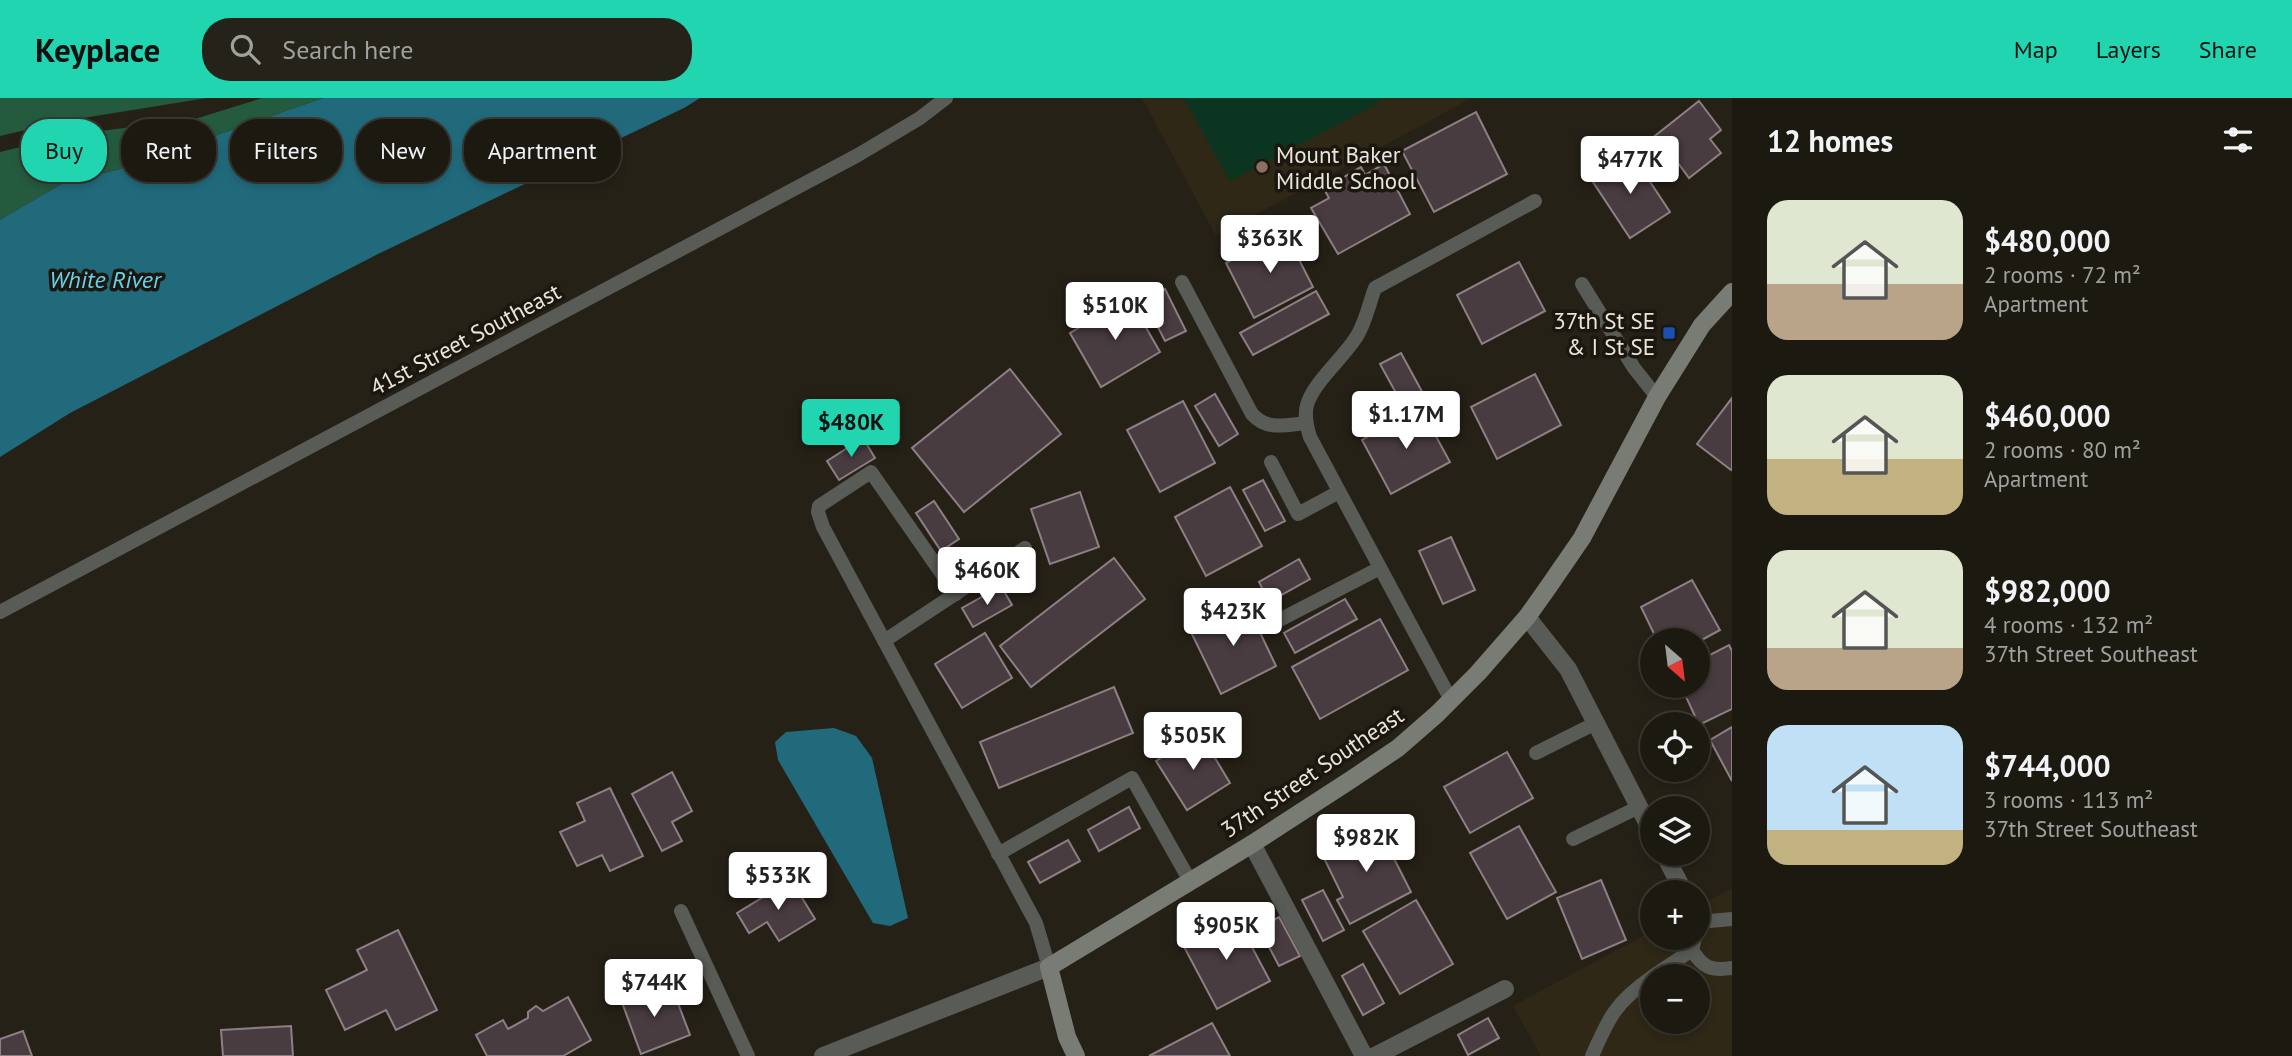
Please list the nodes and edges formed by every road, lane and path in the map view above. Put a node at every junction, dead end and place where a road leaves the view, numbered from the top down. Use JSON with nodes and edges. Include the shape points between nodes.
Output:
{"nodes":[{"id":1,"x":946,"y":98,"type":"edge"},
{"id":2,"x":1535,"y":201,"type":"dead end"},
{"id":3,"x":1182,"y":282,"type":"dead end"},
{"id":4,"x":1582,"y":284,"type":"dead end"},
{"id":5,"x":1732,"y":292,"type":"edge"},
{"id":6,"x":1657,"y":397,"type":"junction"},
{"id":7,"x":1306,"y":423,"type":"junction"},
{"id":8,"x":1270,"y":462,"type":"dead end"},
{"id":9,"x":1339,"y":492,"type":"junction"},
{"id":10,"x":1025,"y":548,"type":"dead end"},
{"id":11,"x":1380,"y":568,"type":"junction"},
{"id":12,"x":956,"y":594,"type":"junction"},
{"id":13,"x":0,"y":612,"type":"edge"},
{"id":14,"x":1527,"y":617,"type":"junction"},
{"id":15,"x":1266,"y":627,"type":"dead end"},
{"id":16,"x":884,"y":641,"type":"junction"},
{"id":17,"x":1451,"y":700,"type":"junction"},
{"id":18,"x":1595,"y":723,"type":"junction"},
{"id":19,"x":1536,"y":753,"type":"dead end"},
{"id":20,"x":1639,"y":807,"type":"joint"},
{"id":21,"x":1573,"y":839,"type":"dead end"},
{"id":22,"x":1252,"y":844,"type":"junction"},
{"id":23,"x":999,"y":854,"type":"junction"},
{"id":24,"x":1189,"y":881,"type":"junction"},
{"id":25,"x":681,"y":911,"type":"dead end"},
{"id":26,"x":1732,"y":919,"type":"edge"},
{"id":27,"x":1710,"y":926,"type":"edge"},
{"id":28,"x":1678,"y":950,"type":"edge"},
{"id":29,"x":1698,"y":950,"type":"edge"},
{"id":30,"x":1664,"y":964,"type":"edge"},
{"id":31,"x":1049,"y":967,"type":"junction"},
{"id":32,"x":1732,"y":968,"type":"edge"},
{"id":33,"x":1640,"y":985,"type":"edge"},
{"id":34,"x":1505,"y":989,"type":"dead end"},
{"id":35,"x":748,"y":1056,"type":"edge"},
{"id":36,"x":822,"y":1056,"type":"edge"},
{"id":37,"x":1076,"y":1056,"type":"edge"},
{"id":38,"x":1364,"y":1056,"type":"edge"},
{"id":39,"x":1375,"y":1056,"type":"edge"},
{"id":40,"x":1592,"y":1056,"type":"edge"}],
"edges":[{"from":1,"to":13,"type":"lane","name":"41st Street Southeast","via":[[858,156]]},
{"from":2,"to":7,"type":"lane","via":[[1375,288],[1357,336],[1314,390]]},
{"from":3,"to":7,"type":"lane","via":[[1259,422],[1271,426]]},
{"from":4,"to":6,"type":"lane"},
{"from":5,"to":6,"type":"street","name":"37th Street Southeast","via":[[1702,325]]},
{"from":6,"to":14,"type":"street","name":"37th Street Southeast","via":[[1582,538]]},
{"from":7,"to":9,"type":"lane"},
{"from":8,"to":9,"type":"lane","via":[[1298,514]]},
{"from":9,"to":11,"type":"lane"},
{"from":10,"to":12,"type":"lane"},
{"from":11,"to":15,"type":"lane"},
{"from":11,"to":17,"type":"lane"},
{"from":12,"to":16,"type":"lane"},
{"from":12,"to":16,"type":"lane","via":[[871,472],[819,506],[818,512]]},
{"from":14,"to":17,"type":"street","name":"37th Street Southeast"},
{"from":14,"to":18,"type":"street","via":[[1568,669]]},
{"from":16,"to":23,"type":"lane"},
{"from":17,"to":22,"type":"street","name":"37th Street Southeast","via":[[1398,748]]},
{"from":18,"to":19,"type":"lane"},
{"from":18,"to":20,"type":"street"},
{"from":20,"to":21,"type":"lane"},
{"from":22,"to":24,"type":"street","name":"37th Street Southeast"},
{"from":22,"to":38,"type":"street"},
{"from":23,"to":24,"type":"lane","via":[[1132,778]]},
{"from":23,"to":31,"type":"lane","via":[[1036,923]]},
{"from":24,"to":31,"type":"street","name":"37th Street Southeast"},
{"from":25,"to":35,"type":"lane"},
{"from":26,"to":27,"type":"lane"},
{"from":28,"to":30,"type":"lane"},
{"from":29,"to":32,"type":"lane","via":[[1699,961],[1707,967]]},
{"from":31,"to":36,"type":"street","name":"37th Street Southeast"},
{"from":31,"to":37,"type":"street"},
{"from":33,"to":40,"type":"lane","via":[[1612,1014]]},
{"from":34,"to":39,"type":"street"}]}
